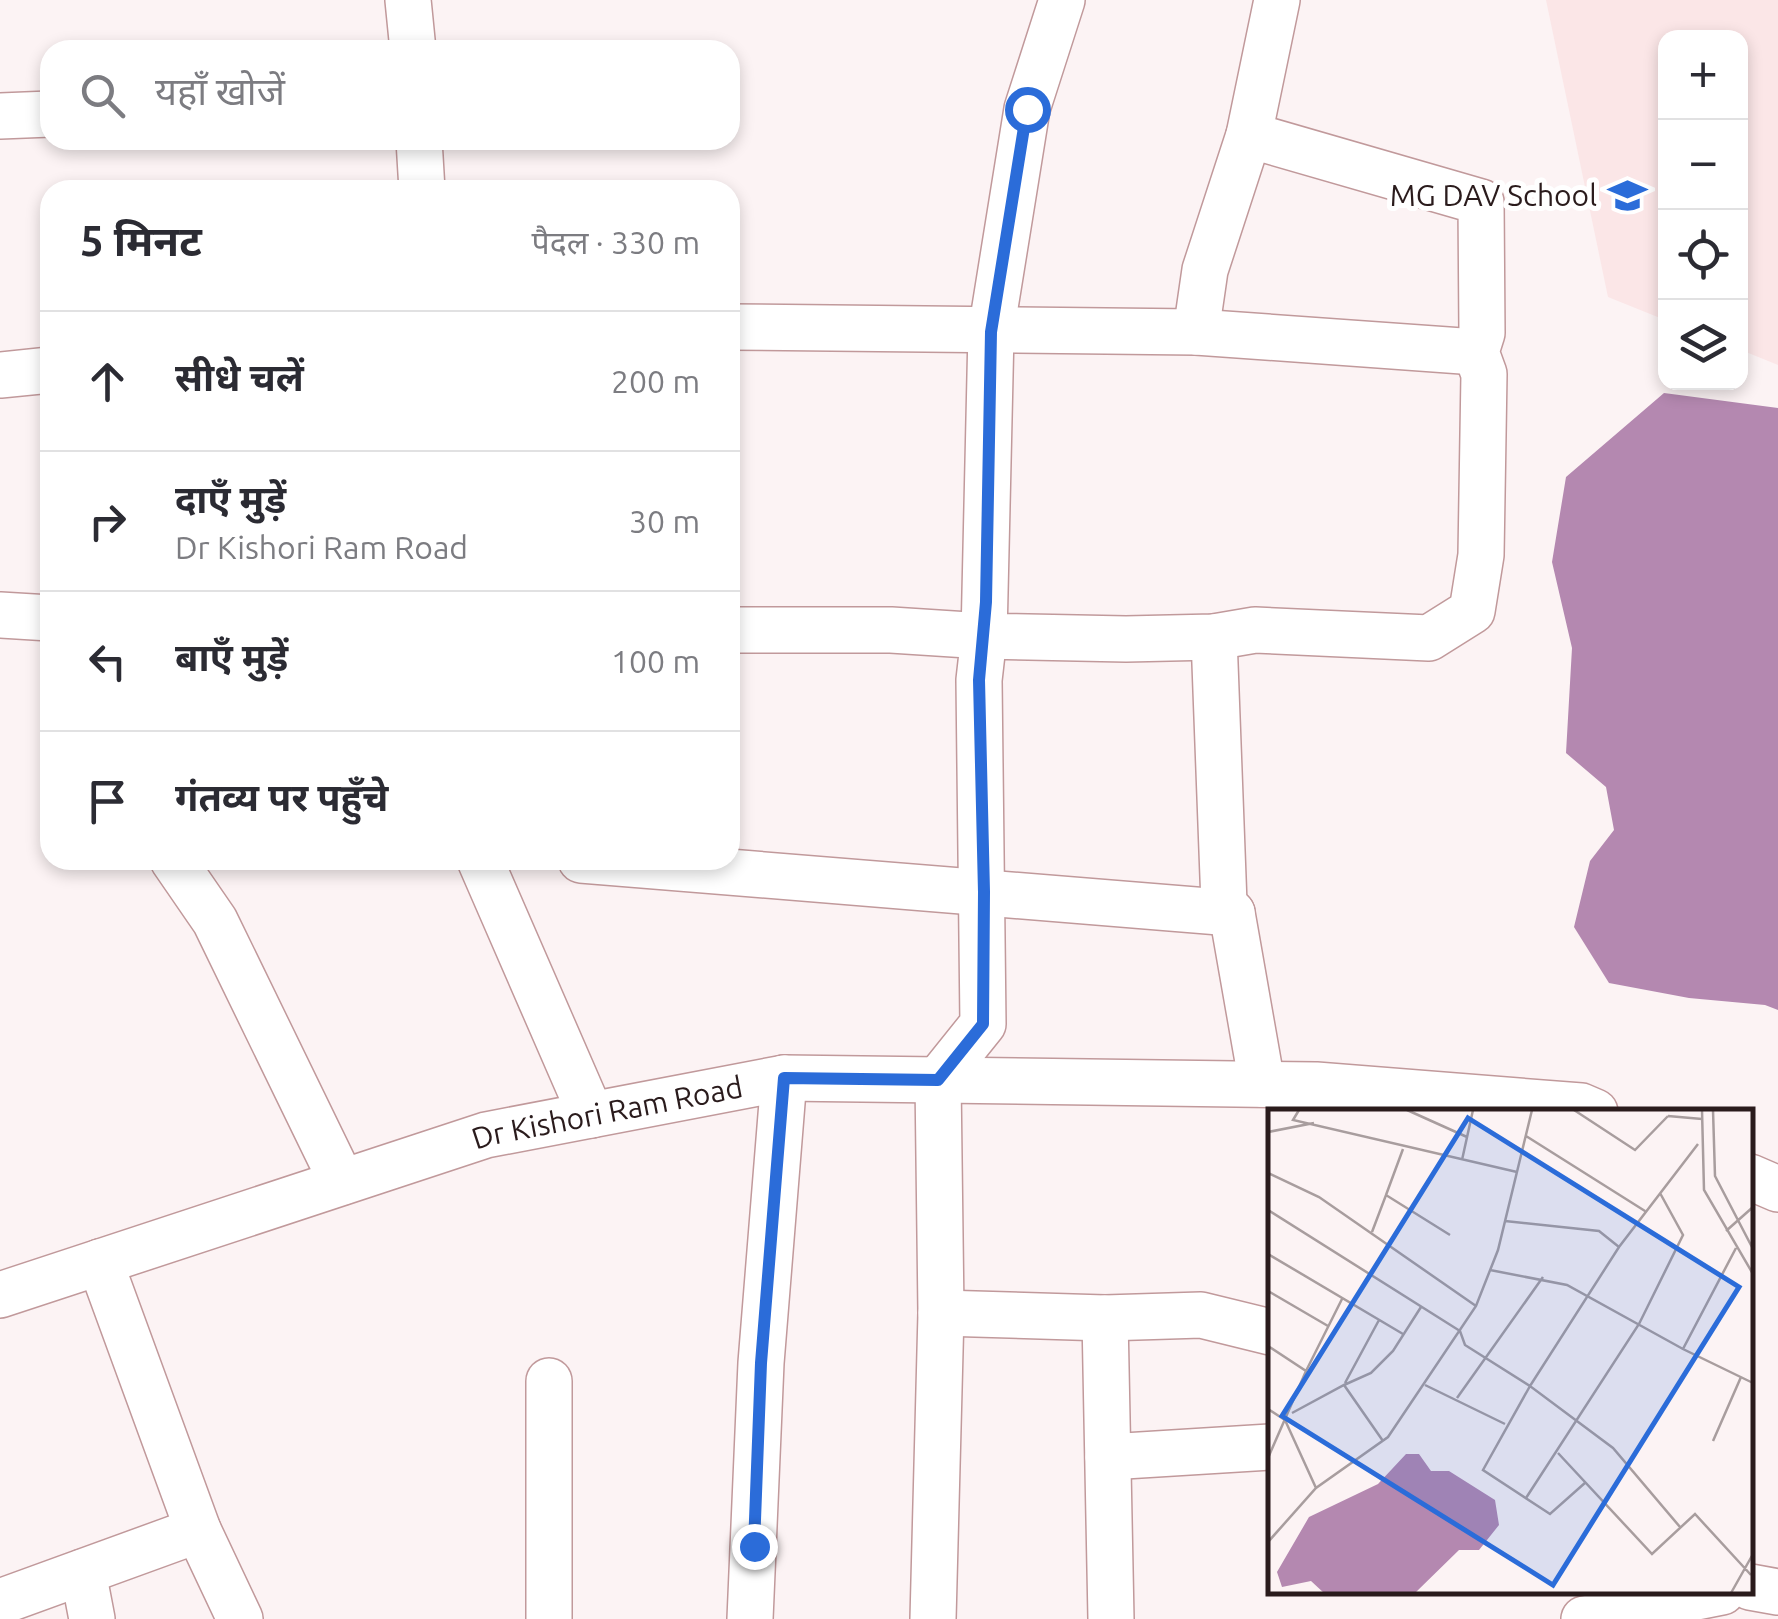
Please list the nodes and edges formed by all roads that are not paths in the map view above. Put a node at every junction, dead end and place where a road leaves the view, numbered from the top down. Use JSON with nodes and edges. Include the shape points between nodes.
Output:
{"nodes":[{"id":1,"x":408,"y":0,"type":"edge"},
{"id":2,"x":1062,"y":0,"type":"edge"},
{"id":3,"x":1277,"y":0,"type":"edge"},
{"id":4,"x":412,"y":40,"type":"edge"},
{"id":5,"x":40,"y":114,"type":"edge"},
{"id":6,"x":0,"y":116,"type":"edge"},
{"id":7,"x":1249,"y":135,"type":"junction"},
{"id":8,"x":420,"y":150,"type":"edge"},
{"id":9,"x":421,"y":180,"type":"edge"},
{"id":10,"x":740,"y":328,"type":"edge"},
{"id":11,"x":991,"y":332,"type":"junction"},
{"id":12,"x":1196,"y":332,"type":"junction"},
{"id":13,"x":1476,"y":352,"type":"junction"},
{"id":14,"x":40,"y":371,"type":"edge"},
{"id":15,"x":0,"y":375,"type":"edge"},
{"id":16,"x":0,"y":616,"type":"edge"},
{"id":17,"x":40,"y":618,"type":"edge"},
{"id":18,"x":740,"y":630,"type":"edge"},
{"id":19,"x":984,"y":636,"type":"junction"},
{"id":20,"x":1214,"y":637,"type":"junction"},
{"id":21,"x":180,"y":870,"type":"edge"},
{"id":22,"x":496,"y":870,"type":"edge"},
{"id":23,"x":707,"y":870,"type":"edge"},
{"id":24,"x":984,"y":892,"type":"junction"},
{"id":25,"x":1232,"y":913,"type":"junction"},
{"id":26,"x":784,"y":1078,"type":"junction"},
{"id":27,"x":938,"y":1080,"type":"junction"},
{"id":28,"x":1262,"y":1084,"type":"junction"},
{"id":29,"x":1588,"y":1109,"type":"edge"},
{"id":30,"x":591,"y":1115,"type":"junction"},
{"id":31,"x":1753,"y":1178,"type":"edge"},
{"id":32,"x":342,"y":1182,"type":"junction"},
{"id":33,"x":1778,"y":1189,"type":"edge"},
{"id":34,"x":100,"y":1262,"type":"junction"},
{"id":35,"x":0,"y":1295,"type":"edge"},
{"id":36,"x":941,"y":1313,"type":"junction"},
{"id":37,"x":1105,"y":1318,"type":"junction"},
{"id":38,"x":1268,"y":1332,"type":"edge"},
{"id":39,"x":550,"y":1381,"type":"dead end"},
{"id":40,"x":1268,"y":1447,"type":"edge"},
{"id":41,"x":1108,"y":1457,"type":"junction"},
{"id":42,"x":198,"y":1530,"type":"junction"},
{"id":43,"x":83,"y":1572,"type":"junction"},
{"id":44,"x":1753,"y":1587,"type":"edge"},
{"id":45,"x":1778,"y":1592,"type":"edge"},
{"id":46,"x":1712,"y":1594,"type":"edge"},
{"id":47,"x":0,"y":1602,"type":"edge"},
{"id":48,"x":92,"y":1619,"type":"edge"},
{"id":49,"x":240,"y":1619,"type":"edge"},
{"id":50,"x":548,"y":1619,"type":"edge"},
{"id":51,"x":750,"y":1619,"type":"edge"},
{"id":52,"x":933,"y":1619,"type":"edge"},
{"id":53,"x":1111,"y":1619,"type":"edge"},
{"id":54,"x":1584,"y":1619,"type":"edge"}],
"edges":[{"from":1,"to":4,"type":"street"},
{"from":2,"to":11,"type":"street","via":[[1027,109]]},
{"from":3,"to":7,"type":"street"},
{"from":5,"to":6,"type":"street"},
{"from":7,"to":12,"type":"street","via":[[1205,270]]},
{"from":7,"to":13,"type":"street","via":[[1480,202],[1482,333]]},
{"from":8,"to":9,"type":"street"},
{"from":10,"to":11,"type":"street"},
{"from":11,"to":12,"type":"street"},
{"from":11,"to":19,"type":"street"},
{"from":12,"to":13,"type":"street"},
{"from":13,"to":20,"type":"street","via":[[1484,374],[1481,555],[1472,611],[1429,638],[1255,630]]},
{"from":14,"to":15,"type":"street"},
{"from":16,"to":17,"type":"street"},
{"from":18,"to":19,"type":"street"},
{"from":19,"to":20,"type":"street"},
{"from":19,"to":24,"type":"street"},
{"from":20,"to":25,"type":"street","via":[[1224,904]]},
{"from":21,"to":32,"type":"street","via":[[214,922]]},
{"from":22,"to":30,"type":"street"},
{"from":23,"to":24,"type":"street"},
{"from":24,"to":25,"type":"street"},
{"from":24,"to":27,"type":"street","via":[[983,1024]]},
{"from":25,"to":28,"type":"street"},
{"from":26,"to":27,"type":"street","name":"Dr Kishori Ram Road"},
{"from":26,"to":30,"type":"street","name":"Dr Kishori Ram Road"},
{"from":26,"to":51,"type":"street","via":[[761,1363]]},
{"from":27,"to":28,"type":"street","name":"Dr Kishori Ram Road"},
{"from":27,"to":36,"type":"street"},
{"from":28,"to":29,"type":"street","name":"Dr Kishori Ram Road"},
{"from":30,"to":32,"type":"street","name":"Dr Kishori Ram Road","via":[[486,1135]]},
{"from":31,"to":33,"type":"street"},
{"from":32,"to":34,"type":"street","name":"Dr Kishori Ram Road"},
{"from":34,"to":35,"type":"street","name":"Dr Kishori Ram Road"},
{"from":34,"to":42,"type":"street"},
{"from":36,"to":37,"type":"street"},
{"from":36,"to":52,"type":"street"},
{"from":37,"to":38,"type":"street","via":[[1201,1315]]},
{"from":37,"to":41,"type":"street"},
{"from":39,"to":50,"type":"street"},
{"from":40,"to":41,"type":"street"},
{"from":41,"to":53,"type":"street"},
{"from":42,"to":43,"type":"street"},
{"from":42,"to":49,"type":"street"},
{"from":43,"to":47,"type":"street"},
{"from":43,"to":48,"type":"street"},
{"from":44,"to":45,"type":"street"},
{"from":46,"to":54,"type":"street"}]}
